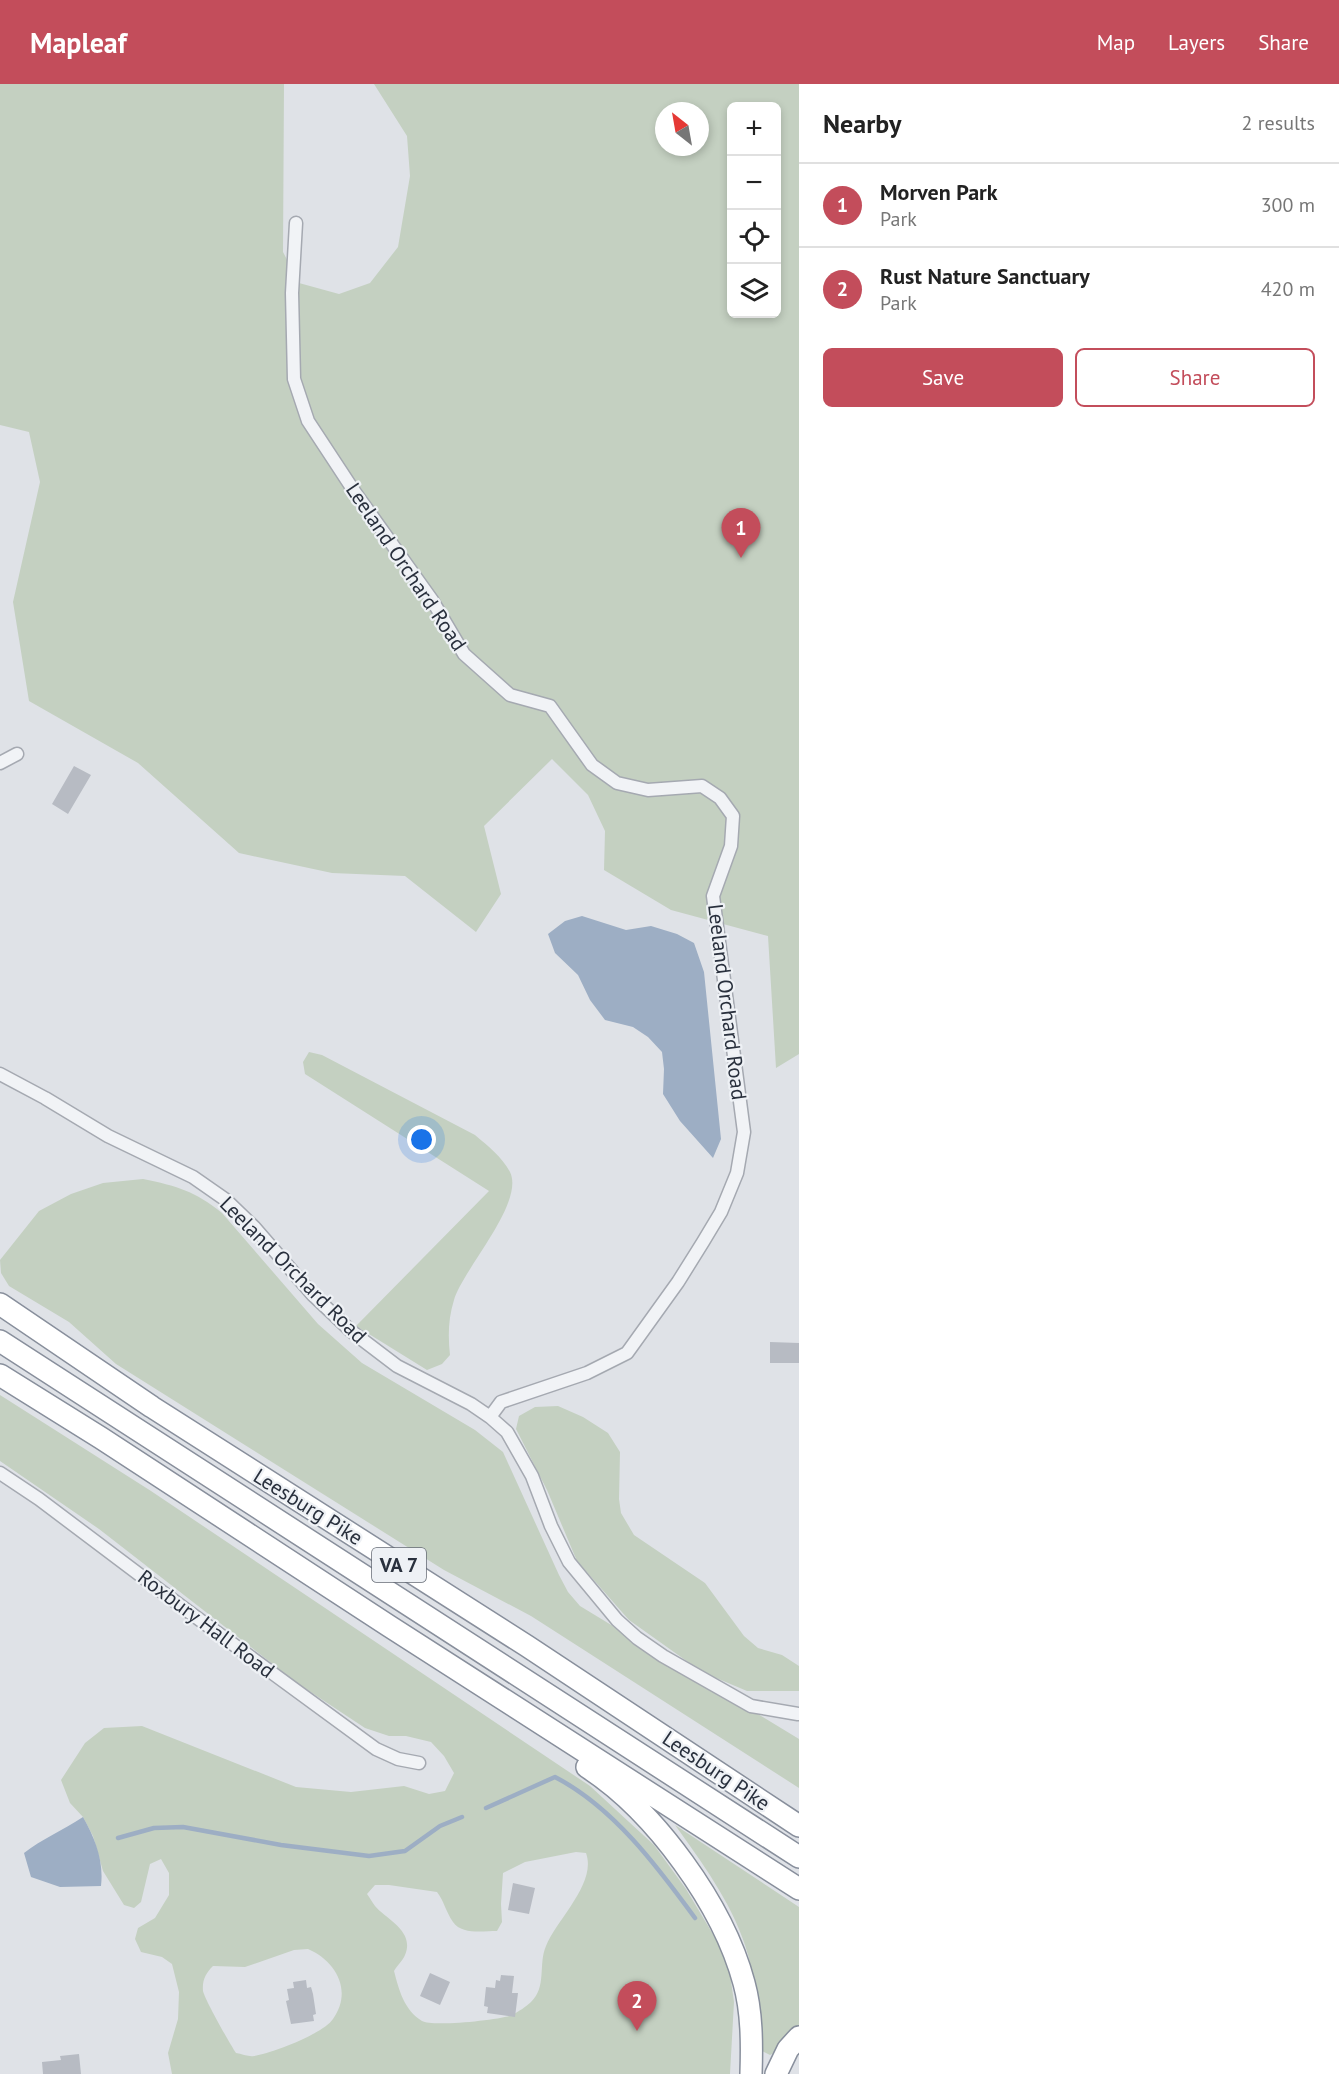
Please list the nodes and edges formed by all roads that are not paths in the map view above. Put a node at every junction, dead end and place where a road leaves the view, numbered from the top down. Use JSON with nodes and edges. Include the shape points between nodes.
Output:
{"nodes":[{"id":1,"x":296,"y":223,"type":"dead end"},
{"id":2,"x":16,"y":754,"type":"dead end"},
{"id":3,"x":0,"y":763,"type":"edge"},
{"id":4,"x":0,"y":1074,"type":"edge"},
{"id":5,"x":0,"y":1304,"type":"edge"},
{"id":6,"x":0,"y":1341,"type":"edge"},
{"id":7,"x":0,"y":1375,"type":"edge"},
{"id":8,"x":0,"y":1380,"type":"edge"},
{"id":9,"x":22,"y":1389,"type":"junction"},
{"id":10,"x":490,"y":1417,"type":"junction"},
{"id":11,"x":0,"y":1473,"type":"edge"},
{"id":12,"x":389,"y":1626,"type":"junction"},
{"id":13,"x":798,"y":1714,"type":"edge"},
{"id":14,"x":419,"y":1763,"type":"dead end"},
{"id":15,"x":799,"y":1826,"type":"edge"},
{"id":16,"x":799,"y":1857,"type":"edge"},
{"id":17,"x":799,"y":1889,"type":"edge"},
{"id":18,"x":799,"y":2037,"type":"edge"},
{"id":19,"x":751,"y":2074,"type":"edge"},
{"id":20,"x":776,"y":2074,"type":"edge"}],
"edges":[{"from":1,"to":10,"type":"street","name":"Leeland Orchard Road","via":[[292,293],[294,380],[308,421],[432,600],[464,654],[510,695],[550,706],[592,765],[617,783],[648,790],[702,786],[720,798],[733,816],[731,846],[713,896],[744,1132],[737,1173],[721,1212],[697,1252],[627,1353],[587,1373],[501,1402]]},
{"from":2,"to":3,"type":"street"},
{"from":4,"to":10,"type":"street","name":"Leeland Orchard Road","via":[[108,1136],[212,1189],[254,1227],[327,1309],[376,1352]]},
{"from":5,"to":15,"type":"highway","name":"Leesburg Pike","number":"VA 7","via":[[152,1407],[527,1646]]},
{"from":6,"to":16,"type":"highway"},
{"from":7,"to":9,"type":"highway","number":"VA 7"},
{"from":8,"to":9,"type":"highway"},
{"from":9,"to":12,"type":"highway","number":"VA 7"},
{"from":10,"to":13,"type":"street","name":"Leeland Orchard Road","via":[[507,1432],[522,1454],[569,1562],[617,1620],[663,1656],[751,1706]]},
{"from":11,"to":14,"type":"street","name":"Roxbury Hall Road","via":[[376,1749]]},
{"from":12,"to":17,"type":"highway","number":"VA 7"},
{"from":12,"to":19,"type":"highway","via":[[461,1685],[591,1770],[631,1803],[672,1846],[716,1913],[736,1956],[749,2013]]},
{"from":18,"to":20,"type":"highway","via":[[788,2049]]}]}
